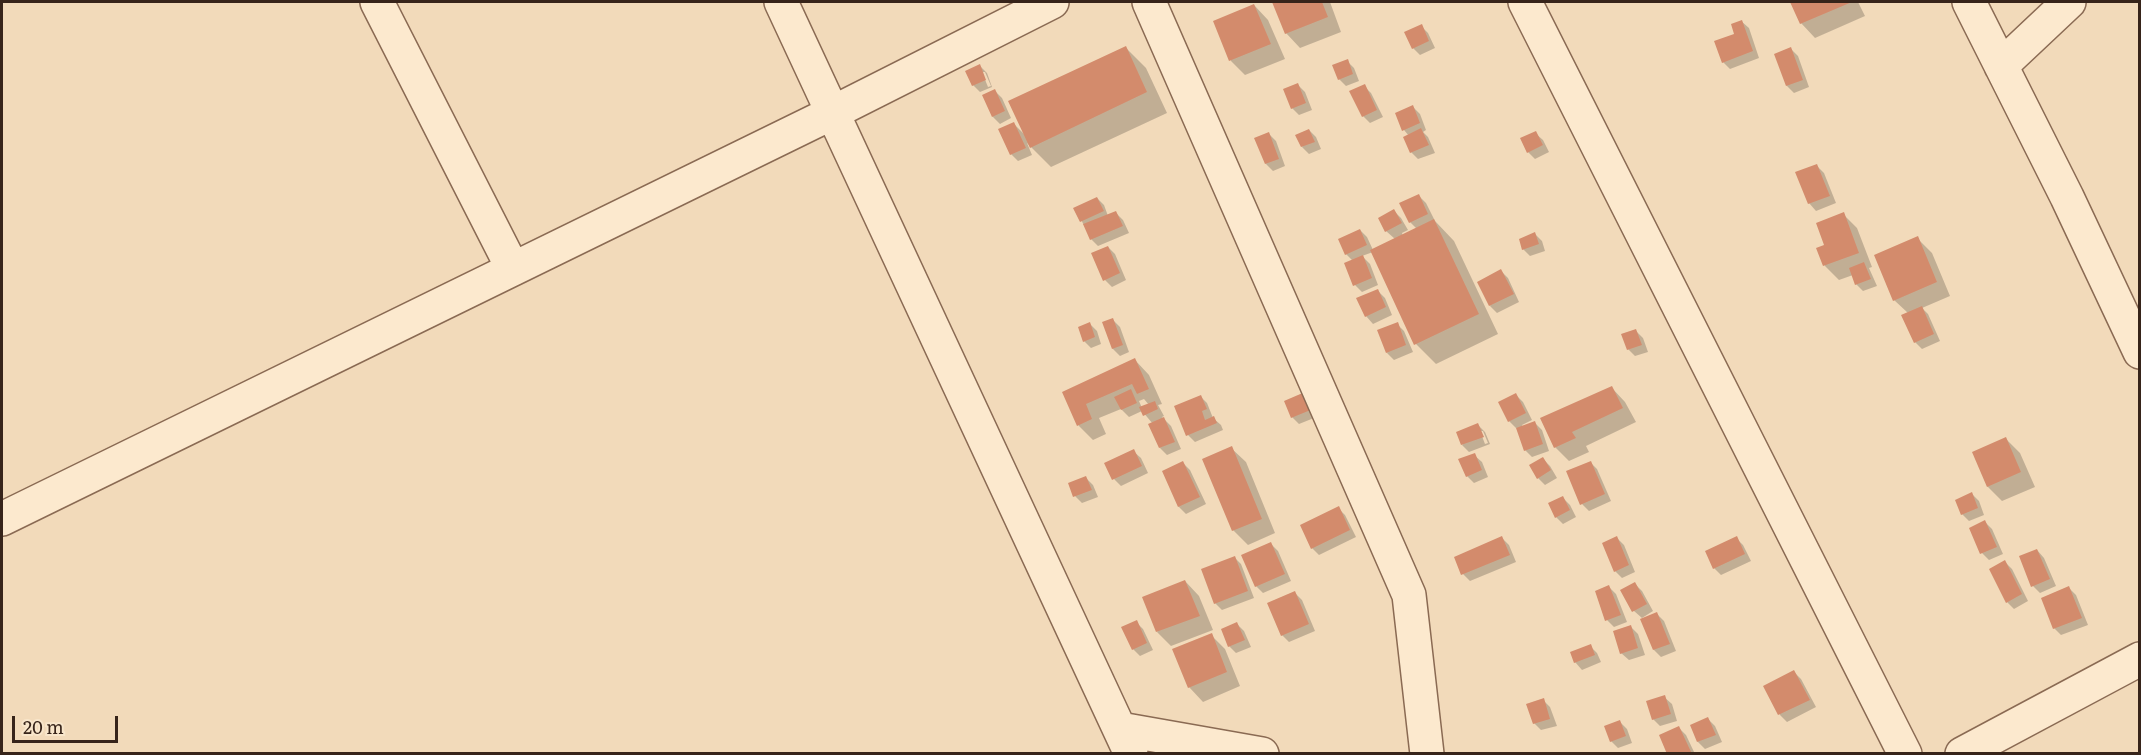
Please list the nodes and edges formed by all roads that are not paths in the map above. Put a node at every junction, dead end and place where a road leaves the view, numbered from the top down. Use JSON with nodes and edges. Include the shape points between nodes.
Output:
{"nodes":[{"id":1,"x":377,"y":2,"type":"edge"},
{"id":2,"x":782,"y":2,"type":"edge"},
{"id":3,"x":1052,"y":2,"type":"edge"},
{"id":4,"x":1149,"y":2,"type":"edge"},
{"id":5,"x":1525,"y":2,"type":"edge"},
{"id":6,"x":1969,"y":2,"type":"edge"},
{"id":7,"x":2068,"y":2,"type":"edge"},
{"id":8,"x":2001,"y":66,"type":"junction"},
{"id":9,"x":832,"y":113,"type":"junction"},
{"id":10,"x":513,"y":269,"type":"junction"},
{"id":11,"x":2139,"y":352,"type":"edge"},
{"id":12,"x":2,"y":519,"type":"edge"},
{"id":13,"x":2139,"y":659,"type":"edge"},
{"id":14,"x":1125,"y":741,"type":"edge"},
{"id":15,"x":1262,"y":753,"type":"edge"},
{"id":16,"x":1426,"y":753,"type":"edge"},
{"id":17,"x":1905,"y":753,"type":"edge"},
{"id":18,"x":1962,"y":753,"type":"edge"}],
"edges":[{"from":1,"to":10,"type":"street"},
{"from":2,"to":9,"type":"street"},
{"from":3,"to":9,"type":"street"},
{"from":4,"to":16,"type":"street","via":[[1409,595]]},
{"from":5,"to":17,"type":"street"},
{"from":6,"to":8,"type":"street"},
{"from":7,"to":8,"type":"street"},
{"from":8,"to":11,"type":"street"},
{"from":9,"to":10,"type":"street"},
{"from":9,"to":14,"type":"street"},
{"from":10,"to":12,"type":"street"},
{"from":13,"to":18,"type":"street"},
{"from":14,"to":15,"type":"street"}]}
